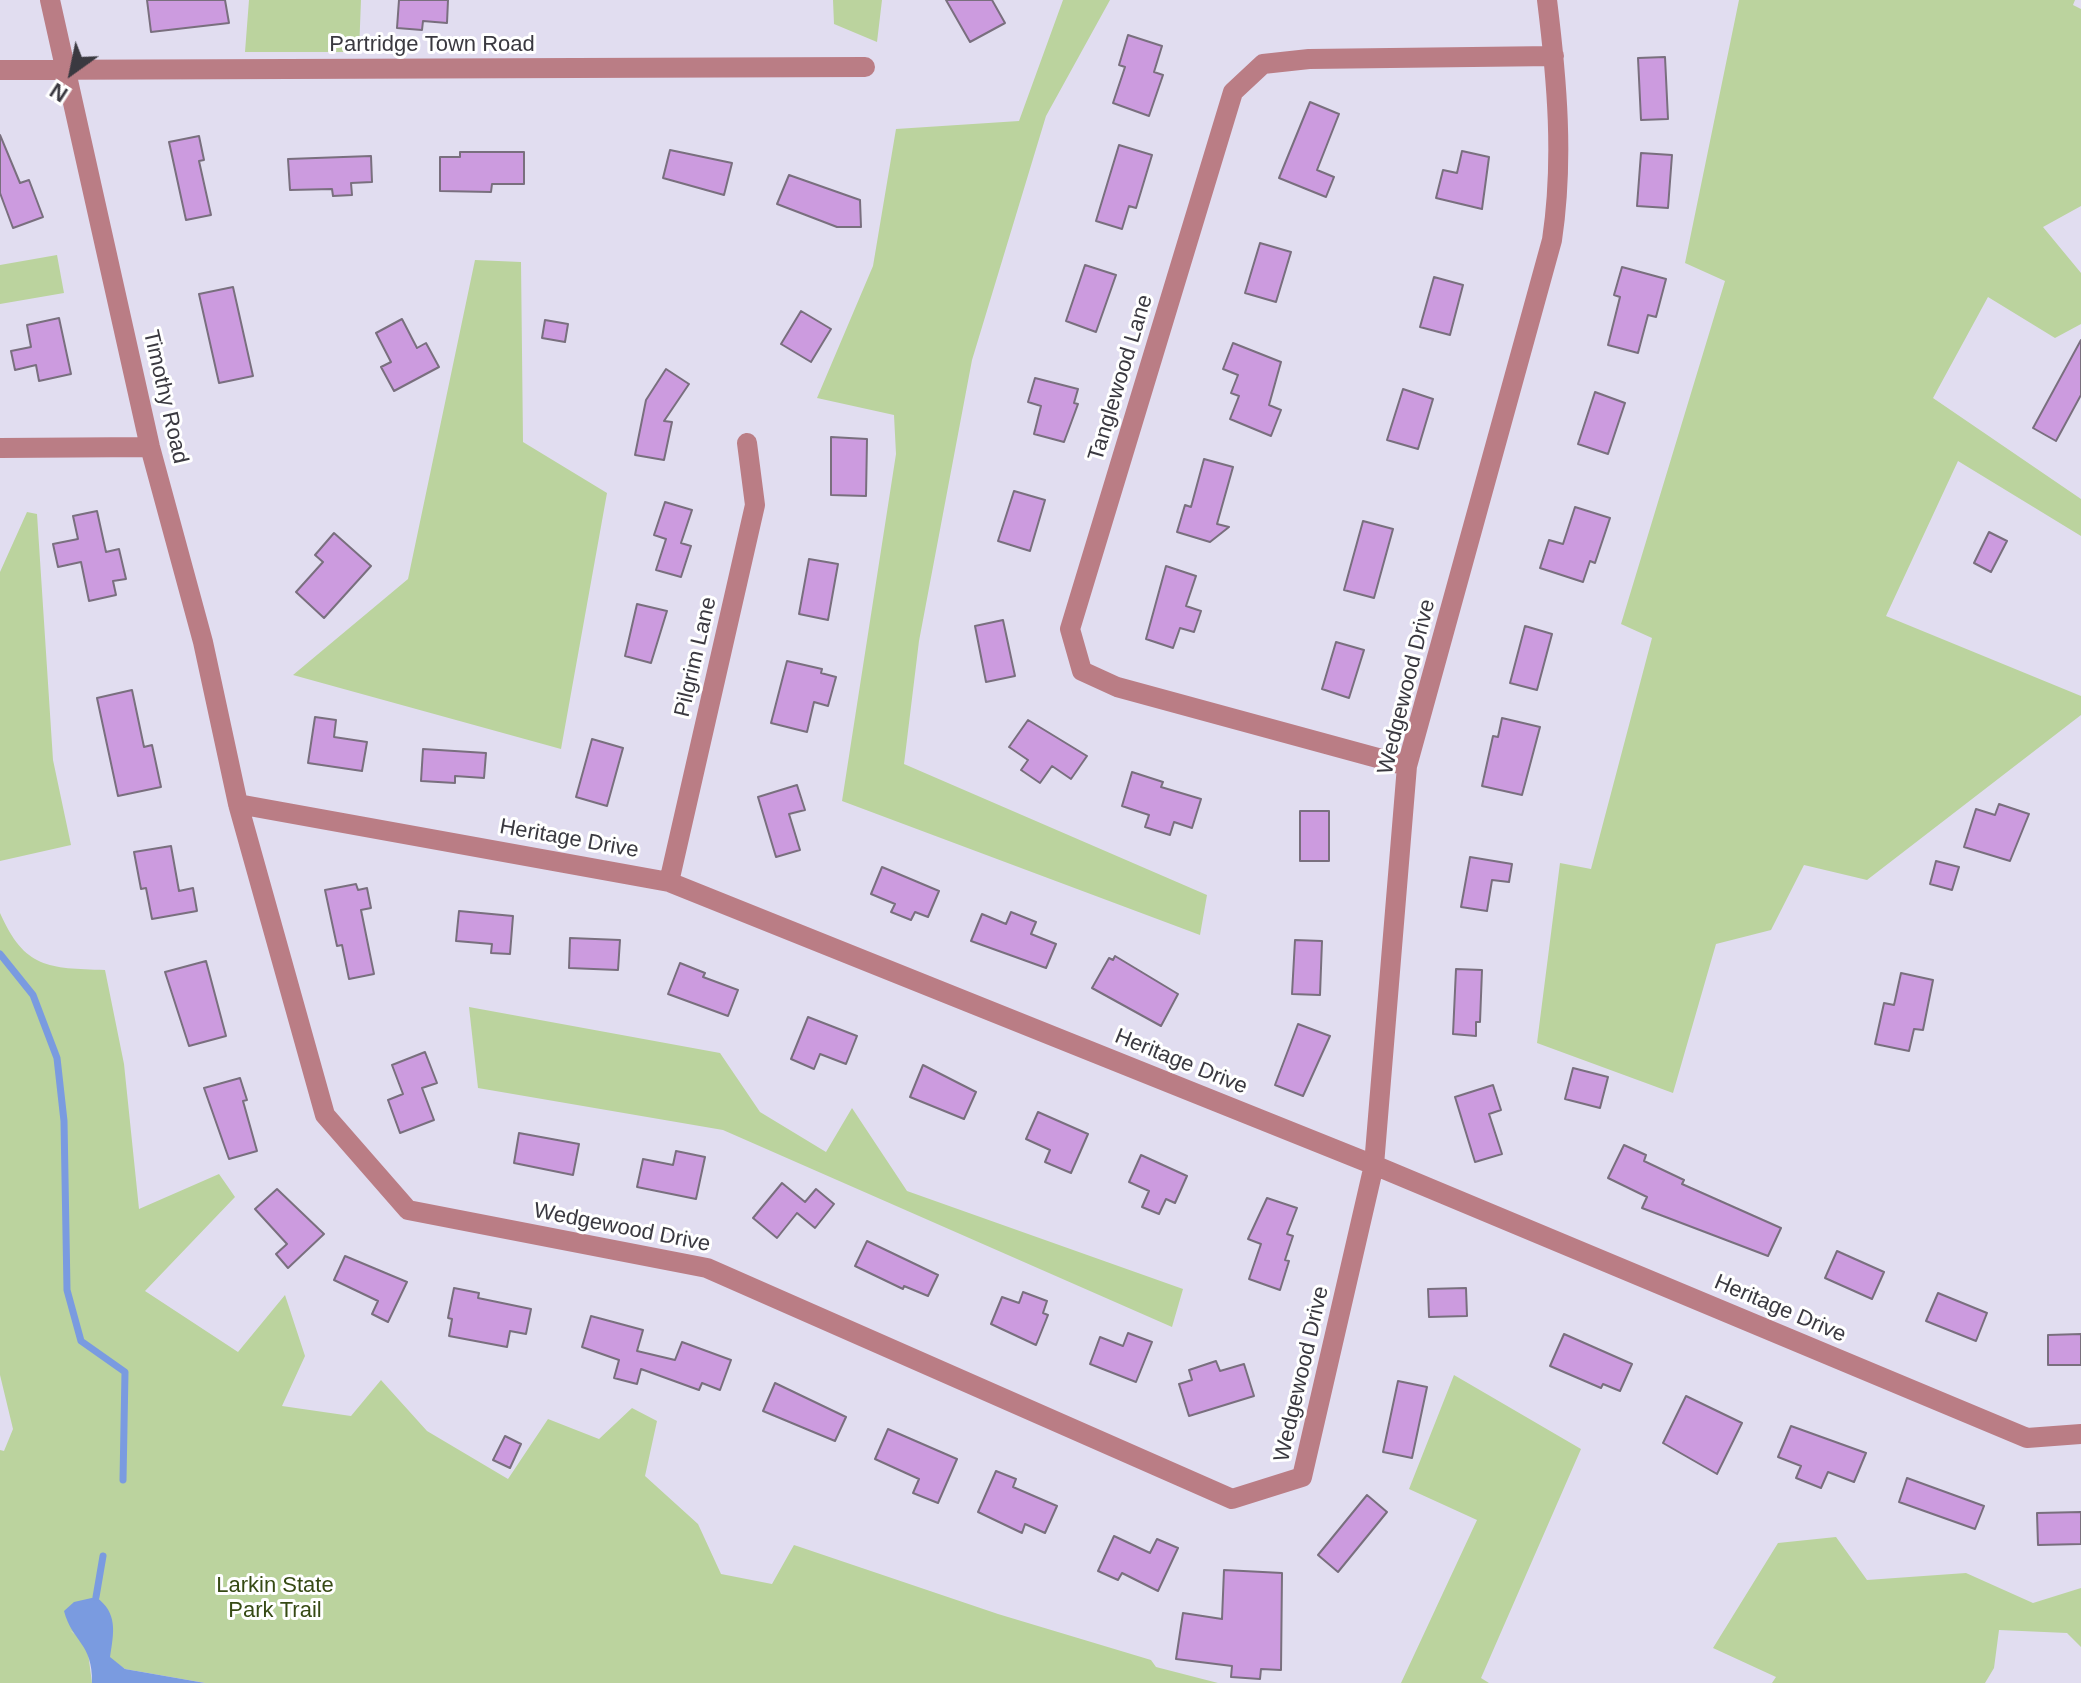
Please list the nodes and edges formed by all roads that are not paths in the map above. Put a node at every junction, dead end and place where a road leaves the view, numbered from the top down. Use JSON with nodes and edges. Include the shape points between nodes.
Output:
{"nodes":[{"id":1,"x":50,"y":0,"type":"edge"},
{"id":2,"x":1547,"y":0,"type":"edge"},
{"id":3,"x":1554,"y":56,"type":"junction"},
{"id":4,"x":865,"y":67,"type":"dead end"},
{"id":5,"x":0,"y":70,"type":"edge"},
{"id":6,"x":66,"y":70,"type":"junction"},
{"id":7,"x":747,"y":443,"type":"dead end"},
{"id":8,"x":150,"y":447,"type":"junction"},
{"id":9,"x":0,"y":448,"type":"edge"},
{"id":10,"x":1407,"y":766,"type":"junction"},
{"id":11,"x":238,"y":804,"type":"junction"},
{"id":12,"x":669,"y":882,"type":"junction"},
{"id":13,"x":1374,"y":1165,"type":"junction"},
{"id":14,"x":2081,"y":1434,"type":"edge"}],
"edges":[{"from":1,"to":6,"type":"street","name":"Timothy Road"},
{"from":2,"to":3,"type":"street","name":"Wedgewood Drive"},
{"from":3,"to":10,"type":"street","name":"Wedgewood Drive","via":[[1560,183],[1552,240]]},
{"from":3,"to":10,"type":"street","name":"Tanglewood Lane","via":[[1278,62],[1263,64],[1233,92],[1070,629],[1082,671],[1117,687]]},
{"from":4,"to":6,"type":"street","name":"Partridge Town Road"},
{"from":5,"to":6,"type":"street","name":"Partridge Town Road"},
{"from":6,"to":8,"type":"street","name":"Timothy Road"},
{"from":7,"to":12,"type":"street","name":"Pilgrim Lane","via":[[755,505]]},
{"from":8,"to":9,"type":"street"},
{"from":8,"to":11,"type":"street","name":"Timothy Road","via":[[203,642]]},
{"from":10,"to":13,"type":"street","name":"Wedgewood Drive"},
{"from":11,"to":12,"type":"street","name":"Heritage Drive"},
{"from":11,"to":13,"type":"street","name":"Wedgewood Drive","via":[[325,1115],[408,1210],[707,1268],[1232,1499],[1302,1477]]},
{"from":12,"to":13,"type":"street","name":"Heritage Drive"},
{"from":13,"to":14,"type":"street","name":"Heritage Drive","via":[[2027,1438]]}]}
